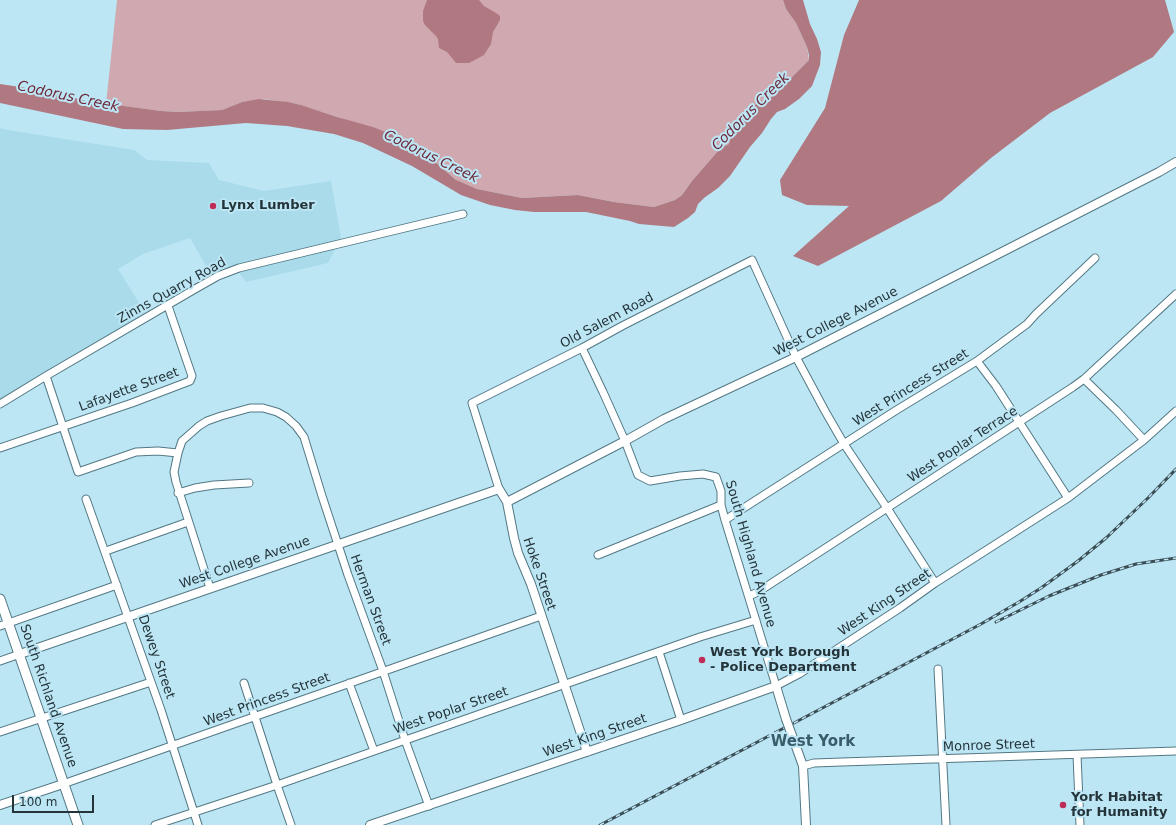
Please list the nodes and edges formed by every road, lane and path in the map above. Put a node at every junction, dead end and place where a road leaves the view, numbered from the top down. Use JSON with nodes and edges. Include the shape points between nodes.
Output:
{"nodes":[{"id":1,"x":1176,"y":162,"type":"edge"},
{"id":2,"x":463,"y":214,"type":"dead end"},
{"id":3,"x":1095,"y":258,"type":"dead end"},
{"id":4,"x":1176,"y":294,"type":"edge"},
{"id":5,"x":168,"y":306,"type":"junction"},
{"id":6,"x":582,"y":348,"type":"junction"},
{"id":7,"x":796,"y":357,"type":"junction"},
{"id":8,"x":976,"y":361,"type":"junction"},
{"id":9,"x":46,"y":376,"type":"junction"},
{"id":10,"x":1084,"y":379,"type":"junction"},
{"id":11,"x":472,"y":403,"type":"joint"},
{"id":12,"x":0,"y":404,"type":"edge"},
{"id":13,"x":1176,"y":411,"type":"edge"},
{"id":14,"x":1019,"y":423,"type":"junction"},
{"id":15,"x":63,"y":426,"type":"junction"},
{"id":16,"x":1144,"y":440,"type":"junction"},
{"id":17,"x":625,"y":441,"type":"junction"},
{"id":18,"x":844,"y":444,"type":"junction"},
{"id":19,"x":0,"y":448,"type":"edge"},
{"id":20,"x":178,"y":454,"type":"junction"},
{"id":21,"x":249,"y":483,"type":"dead end"},
{"id":22,"x":499,"y":489,"type":"junction"},
{"id":23,"x":178,"y":493,"type":"junction"},
{"id":24,"x":86,"y":498,"type":"dead end"},
{"id":25,"x":1068,"y":498,"type":"junction"},
{"id":26,"x":507,"y":502,"type":"junction"},
{"id":27,"x":721,"y":505,"type":"junction"},
{"id":28,"x":887,"y":508,"type":"junction"},
{"id":29,"x":725,"y":520,"type":"junction"},
{"id":30,"x":188,"y":522,"type":"junction"},
{"id":31,"x":338,"y":544,"type":"junction"},
{"id":32,"x":106,"y":551,"type":"junction"},
{"id":33,"x":598,"y":555,"type":"dead end"},
{"id":34,"x":935,"y":583,"type":"junction"},
{"id":35,"x":117,"y":585,"type":"junction"},
{"id":36,"x":210,"y":588,"type":"junction"},
{"id":37,"x":749,"y":596,"type":"junction"},
{"id":38,"x":0,"y":599,"type":"edge"},
{"id":39,"x":541,"y":616,"type":"junction"},
{"id":40,"x":129,"y":617,"type":"junction"},
{"id":41,"x":756,"y":620,"type":"junction"},
{"id":42,"x":4,"y":624,"type":"edge"},
{"id":43,"x":659,"y":652,"type":"junction"},
{"id":44,"x":20,"y":654,"type":"junction"},
{"id":45,"x":0,"y":661,"type":"edge"},
{"id":46,"x":938,"y":669,"type":"dead end"},
{"id":47,"x":383,"y":671,"type":"junction"},
{"id":48,"x":151,"y":682,"type":"junction"},
{"id":49,"x":244,"y":683,"type":"dead end"},
{"id":50,"x":349,"y":683,"type":"junction"},
{"id":51,"x":564,"y":685,"type":"junction"},
{"id":52,"x":776,"y":686,"type":"junction"},
{"id":53,"x":255,"y":717,"type":"junction"},
{"id":54,"x":42,"y":718,"type":"junction"},
{"id":55,"x":680,"y":720,"type":"junction"},
{"id":56,"x":0,"y":732,"type":"edge"},
{"id":57,"x":405,"y":740,"type":"junction"},
{"id":58,"x":173,"y":746,"type":"junction"},
{"id":59,"x":374,"y":751,"type":"junction"},
{"id":60,"x":1176,"y":751,"type":"edge"},
{"id":61,"x":587,"y":752,"type":"junction"},
{"id":62,"x":1077,"y":754,"type":"junction"},
{"id":63,"x":942,"y":759,"type":"junction"},
{"id":64,"x":803,"y":766,"type":"junction"},
{"id":65,"x":63,"y":784,"type":"junction"},
{"id":66,"x":276,"y":784,"type":"junction"},
{"id":67,"x":0,"y":805,"type":"edge"},
{"id":68,"x":429,"y":806,"type":"junction"},
{"id":69,"x":194,"y":812,"type":"junction"},
{"id":70,"x":78,"y":825,"type":"edge"},
{"id":71,"x":155,"y":825,"type":"edge"},
{"id":72,"x":198,"y":825,"type":"edge"},
{"id":73,"x":291,"y":825,"type":"edge"},
{"id":74,"x":370,"y":825,"type":"edge"},
{"id":75,"x":806,"y":825,"type":"edge"},
{"id":76,"x":946,"y":825,"type":"edge"},
{"id":77,"x":1080,"y":825,"type":"edge"}],
"edges":[{"from":1,"to":7,"type":"street","name":"West College Avenue"},
{"from":2,"to":5,"type":"street","name":"Zinns Quarry Road","via":[[239,268],[218,276]]},
{"from":3,"to":8,"type":"street","name":"West Princess Street","via":[[1027,324]]},
{"from":4,"to":10,"type":"street","name":"West Poplar Terrace"},
{"from":5,"to":9,"type":"street","name":"Zinns Quarry Road"},
{"from":5,"to":15,"type":"street","name":"Lafayette Street","via":[[192,376],[190,381]]},
{"from":6,"to":7,"type":"street","name":"Old Salem Road","via":[[752,260]]},
{"from":6,"to":11,"type":"street","name":"Old Salem Road"},
{"from":6,"to":17,"type":"street","name":"South Highland Avenue"},
{"from":7,"to":17,"type":"street","name":"West College Avenue","via":[[664,419]]},
{"from":7,"to":18,"type":"street"},
{"from":8,"to":14,"type":"street","via":[[996,386]]},
{"from":8,"to":18,"type":"street","name":"West Princess Street"},
{"from":9,"to":12,"type":"street","name":"Zinns Quarry Road"},
{"from":9,"to":15,"type":"street"},
{"from":10,"to":14,"type":"street","name":"West Poplar Terrace"},
{"from":10,"to":16,"type":"street"},
{"from":11,"to":22,"type":"street","name":"Hoke Street"},
{"from":13,"to":16,"type":"street","name":"West King Street"},
{"from":14,"to":25,"type":"street"},
{"from":14,"to":28,"type":"street","name":"West Poplar Terrace"},
{"from":15,"to":19,"type":"street","name":"Lafayette Street"},
{"from":15,"to":20,"type":"street","via":[[78,472],[136,452],[158,451]]},
{"from":16,"to":25,"type":"street","name":"West King Street"},
{"from":17,"to":26,"type":"street","name":"West College Avenue"},
{"from":17,"to":27,"type":"street","name":"South Highland Avenue","via":[[638,475],[650,481],[703,474],[716,477],[721,491]]},
{"from":18,"to":28,"type":"street"},
{"from":18,"to":29,"type":"street","name":"West Princess Street"},
{"from":20,"to":23,"type":"street","via":[[174,472]]},
{"from":20,"to":31,"type":"street","name":"Herman Street","via":[[182,441],[199,426],[221,416],[250,408],[263,408],[286,417],[304,437]]},
{"from":21,"to":23,"type":"street","via":[[214,485]]},
{"from":22,"to":26,"type":"street","name":"Hoke Street"},
{"from":22,"to":31,"type":"street","name":"West College Avenue"},
{"from":23,"to":30,"type":"street"},
{"from":24,"to":32,"type":"street","name":"Dewey Street"},
{"from":25,"to":34,"type":"street","name":"West King Street"},
{"from":26,"to":39,"type":"street","name":"Hoke Street","via":[[518,553]]},
{"from":27,"to":29,"type":"street","name":"South Highland Avenue"},
{"from":27,"to":33,"type":"street"},
{"from":28,"to":34,"type":"street"},
{"from":28,"to":37,"type":"street","name":"West Poplar Terrace"},
{"from":29,"to":37,"type":"street","name":"South Highland Avenue"},
{"from":30,"to":32,"type":"street"},
{"from":30,"to":36,"type":"street"},
{"from":31,"to":36,"type":"street","name":"West College Avenue"},
{"from":31,"to":47,"type":"street","name":"Herman Street"},
{"from":32,"to":35,"type":"street","name":"Dewey Street"},
{"from":34,"to":52,"type":"street","name":"West King Street","via":[[799,674]]},
{"from":35,"to":40,"type":"street","name":"Dewey Street"},
{"from":35,"to":42,"type":"street"},
{"from":36,"to":40,"type":"street","name":"West College Avenue"},
{"from":37,"to":41,"type":"street","name":"South Highland Avenue"},
{"from":38,"to":42,"type":"main road","name":"South Richland Avenue"},
{"from":39,"to":47,"type":"street","name":"West Princess Street"},
{"from":39,"to":51,"type":"street","name":"Hoke Street"},
{"from":40,"to":44,"type":"street","name":"West College Avenue"},
{"from":40,"to":48,"type":"street","name":"Dewey Street"},
{"from":41,"to":43,"type":"street","name":"West Poplar Street"},
{"from":41,"to":52,"type":"street","name":"South Highland Avenue"},
{"from":42,"to":44,"type":"main road","name":"South Richland Avenue"},
{"from":43,"to":51,"type":"street","name":"West Poplar Street"},
{"from":43,"to":55,"type":"street"},
{"from":44,"to":45,"type":"street","name":"West College Avenue"},
{"from":44,"to":54,"type":"main road","name":"South Richland Avenue"},
{"from":46,"to":63,"type":"street"},
{"from":47,"to":50,"type":"street","name":"West Princess Street"},
{"from":47,"to":57,"type":"street","name":"Herman Street"},
{"from":48,"to":54,"type":"street"},
{"from":48,"to":58,"type":"street","name":"Dewey Street"},
{"from":49,"to":53,"type":"street"},
{"from":50,"to":53,"type":"street","name":"West Princess Street"},
{"from":50,"to":59,"type":"street"},
{"from":51,"to":57,"type":"street","name":"West Poplar Street"},
{"from":51,"to":61,"type":"street","name":"Hoke Street"},
{"from":52,"to":55,"type":"street","name":"West King Street"},
{"from":52,"to":64,"type":"street","name":"South Highland Avenue","bridge":true},
{"from":53,"to":58,"type":"street","name":"West Princess Street"},
{"from":53,"to":66,"type":"street"},
{"from":54,"to":56,"type":"street"},
{"from":54,"to":65,"type":"main road","name":"South Richland Avenue"},
{"from":55,"to":61,"type":"street","name":"West King Street"},
{"from":57,"to":59,"type":"street","name":"West Poplar Street"},
{"from":57,"to":68,"type":"street","name":"Herman Street"},
{"from":58,"to":65,"type":"street","name":"West Princess Street"},
{"from":58,"to":69,"type":"street","name":"Dewey Street"},
{"from":59,"to":66,"type":"street","name":"West Poplar Street"},
{"from":60,"to":62,"type":"street","name":"Monroe Street"},
{"from":61,"to":68,"type":"street","name":"West King Street"},
{"from":62,"to":63,"type":"street","name":"Monroe Street"},
{"from":62,"to":77,"type":"street"},
{"from":63,"to":64,"type":"street","name":"Monroe Street","via":[[842,762]]},
{"from":63,"to":76,"type":"street"},
{"from":64,"to":75,"type":"street","name":"South Highland Avenue"},
{"from":65,"to":67,"type":"street","name":"West Princess Street"},
{"from":65,"to":70,"type":"main road","name":"South Richland Avenue"},
{"from":66,"to":69,"type":"street","name":"West Poplar Street"},
{"from":66,"to":73,"type":"street"},
{"from":68,"to":74,"type":"street","name":"West King Street"},
{"from":69,"to":71,"type":"street","name":"West Poplar Street"},
{"from":69,"to":72,"type":"street","name":"Dewey Street"}]}
